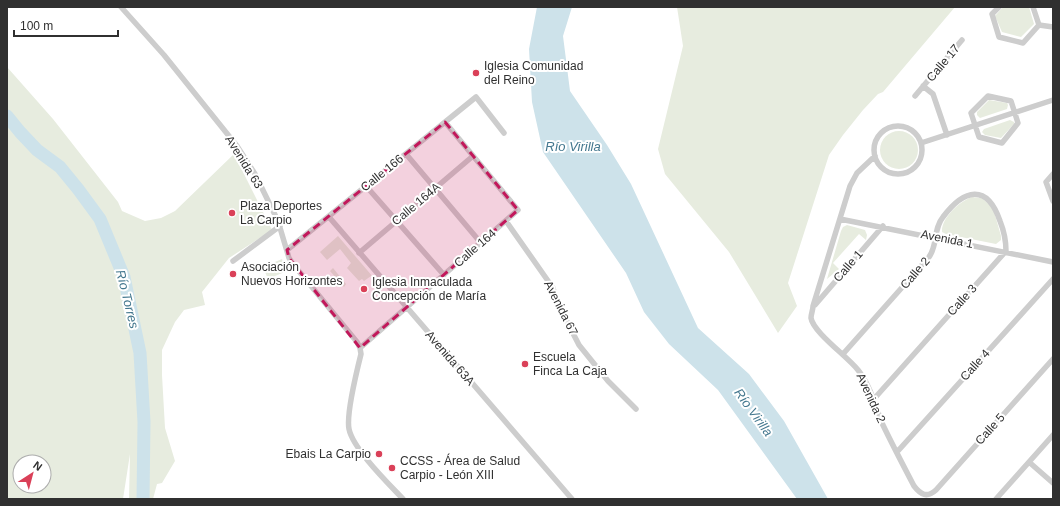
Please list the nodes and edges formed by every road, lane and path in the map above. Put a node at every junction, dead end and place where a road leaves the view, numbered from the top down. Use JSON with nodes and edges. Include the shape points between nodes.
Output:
{"nodes":[{"id":1,"x":121,"y":7,"type":"edge"},
{"id":2,"x":998,"y":7,"type":"edge"},
{"id":3,"x":1033,"y":7,"type":"edge"},
{"id":4,"x":1039,"y":25,"type":"junction"},
{"id":5,"x":1053,"y":27,"type":"edge"},
{"id":6,"x":962,"y":40,"type":"dead end"},
{"id":7,"x":923,"y":86,"type":"junction"},
{"id":8,"x":915,"y":96,"type":"dead end"},
{"id":9,"x":1053,"y":100,"type":"edge"},
{"id":10,"x":1015,"y":112,"type":"junction"},
{"id":11,"x":445,"y":122,"type":"junction"},
{"id":12,"x":975,"y":126,"type":"junction"},
{"id":13,"x":504,"y":133,"type":"dead end"},
{"id":14,"x":947,"y":135,"type":"junction"},
{"id":15,"x":921,"y":143,"type":"junction"},
{"id":16,"x":406,"y":154,"type":"junction"},
{"id":17,"x":472,"y":156,"type":"junction"},
{"id":18,"x":875,"y":156,"type":"junction"},
{"id":19,"x":1053,"y":174,"type":"edge"},
{"id":20,"x":366,"y":186,"type":"junction"},
{"id":21,"x":434,"y":189,"type":"junction"},
{"id":22,"x":1053,"y":201,"type":"edge"},
{"id":23,"x":329,"y":217,"type":"junction"},
{"id":24,"x":840,"y":219,"type":"junction"},
{"id":25,"x":396,"y":221,"type":"junction"},
{"id":26,"x":506,"y":221,"type":"junction"},
{"id":27,"x":280,"y":226,"type":"junction"},
{"id":28,"x":883,"y":226,"type":"junction"},
{"id":29,"x":935,"y":237,"type":"junction"},
{"id":30,"x":481,"y":243,"type":"junction"},
{"id":31,"x":288,"y":250,"type":"junction"},
{"id":32,"x":1006,"y":251,"type":"junction"},
{"id":33,"x":359,"y":253,"type":"junction"},
{"id":34,"x":233,"y":261,"type":"dead end"},
{"id":35,"x":1053,"y":262,"type":"edge"},
{"id":36,"x":444,"y":275,"type":"junction"},
{"id":37,"x":1053,"y":279,"type":"edge"},
{"id":38,"x":813,"y":306,"type":"junction"},
{"id":39,"x":406,"y":308,"type":"junction"},
{"id":40,"x":360,"y":348,"type":"junction"},
{"id":41,"x":843,"y":354,"type":"junction"},
{"id":42,"x":1053,"y":359,"type":"edge"},
{"id":43,"x":873,"y":400,"type":"junction"},
{"id":44,"x":636,"y":409,"type":"dead end"},
{"id":45,"x":1053,"y":435,"type":"edge"},
{"id":46,"x":897,"y":452,"type":"junction"},
{"id":47,"x":1029,"y":462,"type":"junction"},
{"id":48,"x":1053,"y":483,"type":"edge"},
{"id":49,"x":925,"y":495,"type":"joint"},
{"id":50,"x":403,"y":499,"type":"edge"},
{"id":51,"x":572,"y":499,"type":"edge"},
{"id":52,"x":998,"y":499,"type":"edge"}],
"edges":[{"from":1,"to":27,"type":"street","name":"Avenida 63","via":[[236,146],[255,174]]},
{"from":2,"to":4,"type":"street","via":[[992,14],[999,37],[1023,43]]},
{"from":3,"to":4,"type":"street"},
{"from":4,"to":5,"type":"street"},
{"from":6,"to":7,"type":"street","name":"Calle 17"},
{"from":7,"to":8,"type":"street","name":"Calle 17"},
{"from":7,"to":14,"type":"street","name":"Calle 17","via":[[933,94]]},
{"from":9,"to":10,"type":"street"},
{"from":10,"to":12,"type":"street"},
{"from":10,"to":12,"type":"street","via":[[1011,101],[988,96],[971,113]]},
{"from":10,"to":12,"type":"street","via":[[1018,123],[1002,143],[978,137]]},
{"from":11,"to":13,"type":"street","name":"Calle 166","via":[[476,97]]},
{"from":11,"to":16,"type":"street","name":"Calle 166"},
{"from":11,"to":17,"type":"street"},
{"from":12,"to":14,"type":"street"},
{"from":14,"to":15,"type":"street"},
{"from":15,"to":18,"type":"street","via":[[912,130],[892,127],[882,133],[877,140],[874,147]]},
{"from":15,"to":18,"type":"street","via":[[921,158],[912,170],[905,174],[889,173],[878,163]]},
{"from":16,"to":20,"type":"street","name":"Calle 166"},
{"from":16,"to":21,"type":"street"},
{"from":17,"to":21,"type":"street","name":"Calle 164A"},
{"from":17,"to":26,"type":"street","name":"Calle 164","via":[[518,210]]},
{"from":18,"to":24,"type":"street","name":"Avenida 2","via":[[857,173],[850,186]]},
{"from":19,"to":22,"type":"street","via":[[1046,182]]},
{"from":20,"to":23,"type":"street","name":"Calle 166"},
{"from":20,"to":25,"type":"street"},
{"from":21,"to":25,"type":"street","name":"Calle 164A"},
{"from":21,"to":30,"type":"street"},
{"from":23,"to":31,"type":"street","name":"Calle 166"},
{"from":23,"to":33,"type":"street","name":"Avenida 63A"},
{"from":24,"to":28,"type":"street","name":"Avenida 1"},
{"from":24,"to":38,"type":"street","name":"Avenida 2"},
{"from":25,"to":33,"type":"street","name":"Calle 164A"},
{"from":25,"to":36,"type":"street"},
{"from":26,"to":30,"type":"street","name":"Calle 164"},
{"from":26,"to":44,"type":"street","name":"Avenida 67","via":[[553,288],[579,345],[608,381]]},
{"from":27,"to":31,"type":"street","name":"Avenida 63"},
{"from":27,"to":34,"type":"street"},
{"from":28,"to":29,"type":"street","name":"Avenida 1"},
{"from":28,"to":38,"type":"street","name":"Calle 1"},
{"from":29,"to":32,"type":"street","name":"Avenida 1"},
{"from":29,"to":32,"type":"street","name":"Calle 2","via":[[942,218],[958,201],[967,195],[977,194],[991,202],[996,209],[1004,230]]},
{"from":29,"to":41,"type":"street","name":"Calle 2","via":[[929,257]]},
{"from":30,"to":36,"type":"street","name":"Calle 164"},
{"from":31,"to":40,"type":"street","name":"Avenida 63","via":[[293,264]]},
{"from":32,"to":35,"type":"street","name":"Avenida 1"},
{"from":32,"to":43,"type":"street","name":"Calle 3"},
{"from":33,"to":39,"type":"street","name":"Avenida 63A"},
{"from":36,"to":39,"type":"street","name":"Calle 164"},
{"from":37,"to":46,"type":"street","name":"Calle 4"},
{"from":38,"to":41,"type":"street","name":"Avenida 2","via":[[813,324]]},
{"from":39,"to":40,"type":"street","name":"Calle 164"},
{"from":39,"to":51,"type":"street","name":"Avenida 63A"},
{"from":40,"to":50,"type":"street","via":[[349,429],[373,467]]},
{"from":41,"to":43,"type":"street","name":"Avenida 2","via":[[860,372]]},
{"from":42,"to":49,"type":"street","name":"Calle 5","via":[[936,490]]},
{"from":43,"to":46,"type":"street","name":"Avenida 2"},
{"from":45,"to":47,"type":"street"},
{"from":46,"to":49,"type":"street","name":"Avenida 2","via":[[914,486],[919,493]]},
{"from":47,"to":48,"type":"street"},
{"from":47,"to":52,"type":"street"}]}
